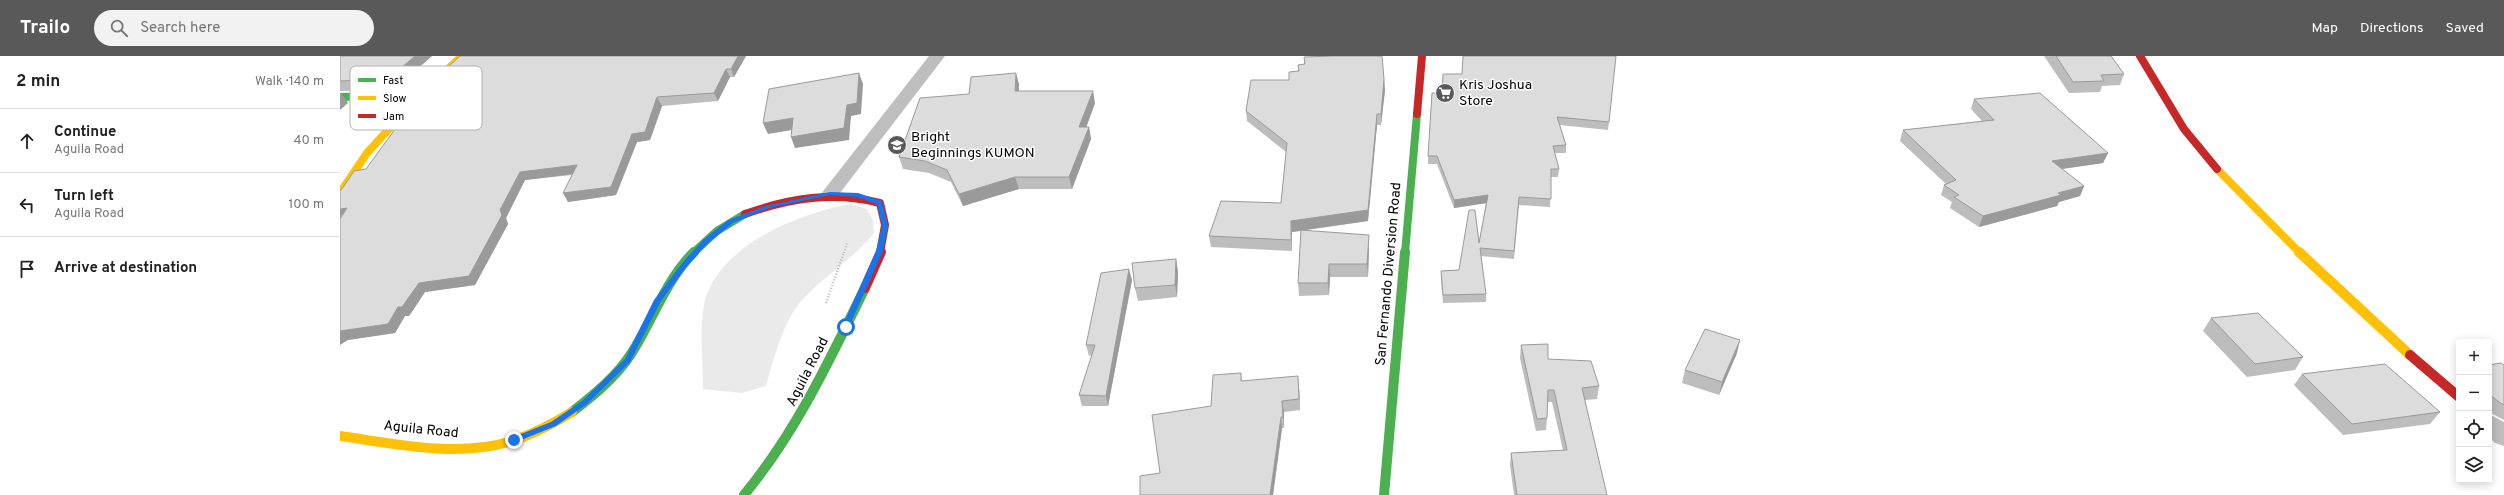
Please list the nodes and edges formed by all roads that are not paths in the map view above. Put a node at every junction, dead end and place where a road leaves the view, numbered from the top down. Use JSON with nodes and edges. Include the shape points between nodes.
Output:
{"nodes":[{"id":1,"x":462,"y":56,"type":"edge"},
{"id":2,"x":936,"y":56,"type":"edge"},
{"id":3,"x":1422,"y":56,"type":"edge"},
{"id":4,"x":2140,"y":56,"type":"edge"},
{"id":5,"x":451,"y":66,"type":"edge"},
{"id":6,"x":340,"y":97,"type":"edge"},
{"id":7,"x":350,"y":97,"type":"edge"},
{"id":8,"x":387,"y":130,"type":"edge"},
{"id":9,"x":340,"y":193,"type":"edge"},
{"id":10,"x":830,"y":194,"type":"junction"},
{"id":11,"x":2456,"y":394,"type":"edge"},
{"id":12,"x":2492,"y":426,"type":"edge"},
{"id":13,"x":340,"y":436,"type":"edge"},
{"id":14,"x":2504,"y":436,"type":"edge"},
{"id":15,"x":744,"y":495,"type":"edge"},
{"id":16,"x":1384,"y":495,"type":"edge"}],
"edges":[{"from":1,"to":5,"type":"main road"},
{"from":2,"to":10,"type":"lane"},
{"from":3,"to":16,"type":"main road","name":"San Fernando Diversion Road"},
{"from":4,"to":11,"type":"main road","via":[[2165,100],[2202,154],[2382,331]]},
{"from":6,"to":7,"type":"main road"},
{"from":8,"to":9,"type":"main road","via":[[366,153]]},
{"from":10,"to":13,"type":"main road","name":"Aguila Road","via":[[768,207],[730,222],[705,241],[658,300],[628,360],[584,403],[554,424],[514,440],[479,448],[444,449]]},
{"from":10,"to":15,"type":"main road","name":"Aguila Road","via":[[858,195],[880,203],[885,226],[879,251],[828,368],[804,414],[759,480]]},
{"from":12,"to":14,"type":"street"}]}
